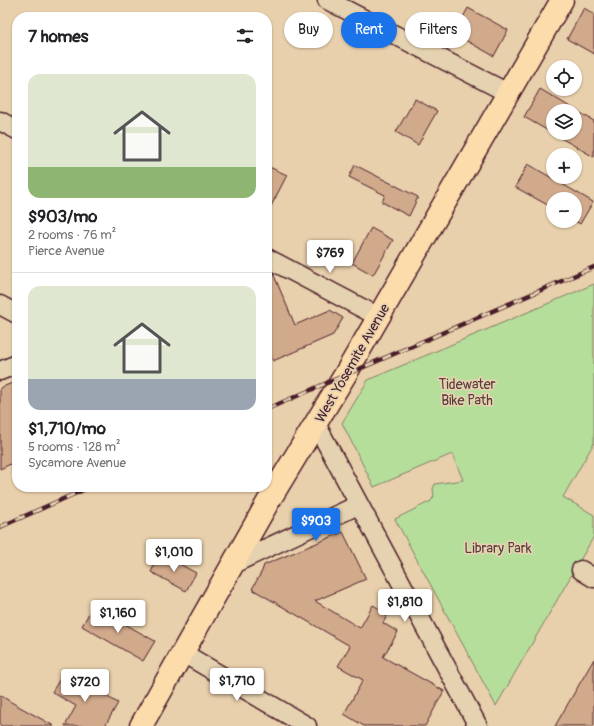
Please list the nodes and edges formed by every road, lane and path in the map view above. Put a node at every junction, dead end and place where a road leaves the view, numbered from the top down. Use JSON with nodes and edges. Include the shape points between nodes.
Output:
{"nodes":[{"id":1,"x":327,"y":0,"type":"edge"},
{"id":2,"x":562,"y":0,"type":"edge"},
{"id":3,"x":508,"y":93,"type":"junction"},
{"id":4,"x":0,"y":121,"type":"edge"},
{"id":5,"x":12,"y":127,"type":"edge"},
{"id":6,"x":272,"y":261,"type":"edge"},
{"id":7,"x":0,"y":305,"type":"edge"},
{"id":8,"x":12,"y":311,"type":"edge"},
{"id":9,"x":379,"y":317,"type":"junction"},
{"id":10,"x":12,"y":366,"type":"edge"},
{"id":11,"x":0,"y":371,"type":"edge"},
{"id":12,"x":316,"y":424,"type":"junction"},
{"id":13,"x":358,"y":505,"type":"junction"},
{"id":14,"x":233,"y":564,"type":"junction"},
{"id":15,"x":183,"y":653,"type":"junction"},
{"id":16,"x":141,"y":726,"type":"edge"},
{"id":17,"x":307,"y":726,"type":"edge"},
{"id":18,"x":478,"y":726,"type":"edge"}],
"edges":[{"from":1,"to":3,"type":"street"},
{"from":2,"to":3,"type":"main road","name":"West Yosemite Avenue"},
{"from":3,"to":9,"type":"main road","name":"West Yosemite Avenue"},
{"from":4,"to":5,"type":"street"},
{"from":6,"to":9,"type":"street"},
{"from":7,"to":8,"type":"street"},
{"from":9,"to":12,"type":"main road","name":"West Yosemite Avenue"},
{"from":10,"to":11,"type":"street"},
{"from":12,"to":13,"type":"street"},
{"from":12,"to":14,"type":"main road","name":"West Yosemite Avenue"},
{"from":13,"to":14,"type":"street"},
{"from":13,"to":18,"type":"street"},
{"from":14,"to":15,"type":"main road","name":"West Yosemite Avenue"},
{"from":15,"to":16,"type":"main road","name":"West Yosemite Avenue"},
{"from":15,"to":17,"type":"street"}]}
